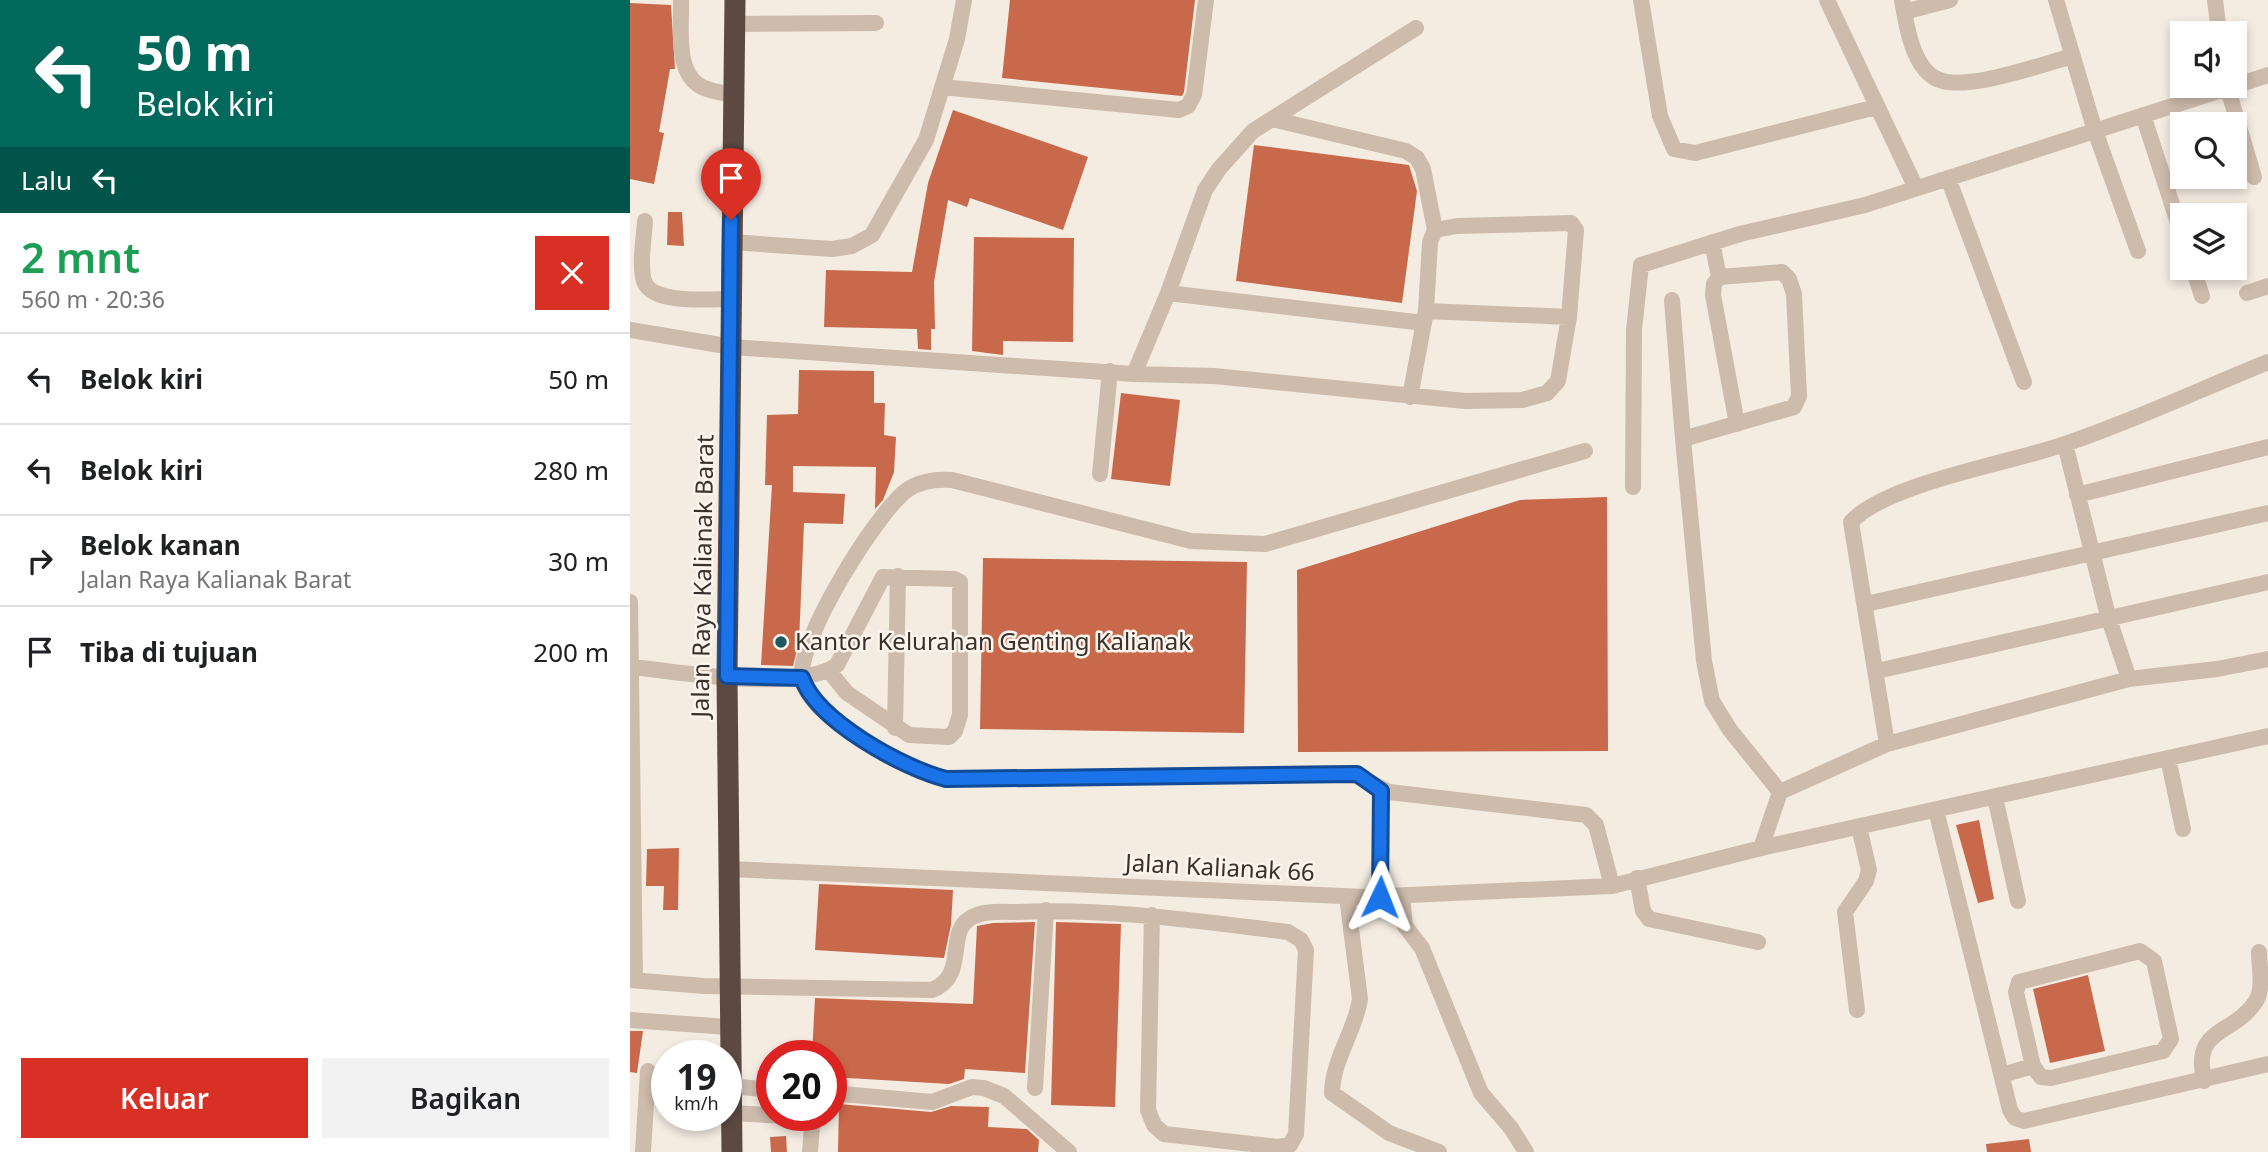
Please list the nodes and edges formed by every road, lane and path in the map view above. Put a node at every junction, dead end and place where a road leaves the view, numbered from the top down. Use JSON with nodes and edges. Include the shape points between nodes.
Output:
{"nodes":[{"id":1,"x":681,"y":0,"type":"edge"},
{"id":2,"x":735,"y":0,"type":"edge"},
{"id":3,"x":964,"y":0,"type":"edge"},
{"id":4,"x":1206,"y":0,"type":"edge"},
{"id":5,"x":1641,"y":0,"type":"edge"},
{"id":6,"x":1827,"y":0,"type":"edge"},
{"id":7,"x":1950,"y":0,"type":"edge"},
{"id":8,"x":2056,"y":0,"type":"edge"},
{"id":9,"x":2215,"y":0,"type":"edge"},
{"id":10,"x":1903,"y":6,"type":"edge"},
{"id":11,"x":2218,"y":21,"type":"edge"},
{"id":12,"x":876,"y":23,"type":"dead end"},
{"id":13,"x":735,"y":24,"type":"junction"},
{"id":14,"x":1416,"y":28,"type":"dead end"},
{"id":15,"x":2073,"y":56,"type":"junction"},
{"id":16,"x":2268,"y":75,"type":"edge"},
{"id":17,"x":2247,"y":81,"type":"edge"},
{"id":18,"x":942,"y":87,"type":"junction"},
{"id":19,"x":734,"y":95,"type":"junction"},
{"id":20,"x":2195,"y":98,"type":"edge"},
{"id":21,"x":2231,"y":98,"type":"edge"},
{"id":22,"x":1875,"y":107,"type":"junction"},
{"id":23,"x":2143,"y":115,"type":"junction"},
{"id":24,"x":1272,"y":119,"type":"junction"},
{"id":25,"x":2095,"y":131,"type":"junction"},
{"id":26,"x":2254,"y":177,"type":"dead end"},
{"id":27,"x":1948,"y":178,"type":"junction"},
{"id":28,"x":1916,"y":188,"type":"junction"},
{"id":29,"x":2172,"y":203,"type":"edge"},
{"id":30,"x":645,"y":221,"type":"dead end"},
{"id":31,"x":1435,"y":230,"type":"junction"},
{"id":32,"x":731,"y":242,"type":"junction"},
{"id":33,"x":1712,"y":242,"type":"junction"},
{"id":34,"x":2138,"y":251,"type":"dead end"},
{"id":35,"x":1719,"y":277,"type":"junction"},
{"id":36,"x":2197,"y":280,"type":"edge"},
{"id":37,"x":2268,"y":286,"type":"edge"},
{"id":38,"x":1168,"y":293,"type":"junction"},
{"id":39,"x":2246,"y":293,"type":"dead end"},
{"id":40,"x":2202,"y":296,"type":"dead end"},
{"id":41,"x":731,"y":299,"type":"junction"},
{"id":42,"x":1672,"y":300,"type":"dead end"},
{"id":43,"x":1425,"y":317,"type":"junction"},
{"id":44,"x":1569,"y":317,"type":"junction"},
{"id":45,"x":630,"y":330,"type":"edge"},
{"id":46,"x":732,"y":347,"type":"junction"},
{"id":47,"x":2268,"y":362,"type":"edge"},
{"id":48,"x":1110,"y":371,"type":"junction"},
{"id":49,"x":1134,"y":374,"type":"junction"},
{"id":50,"x":2024,"y":382,"type":"dead end"},
{"id":51,"x":1410,"y":397,"type":"junction"},
{"id":52,"x":1737,"y":424,"type":"junction"},
{"id":53,"x":1683,"y":439,"type":"junction"},
{"id":54,"x":2065,"y":444,"type":"junction"},
{"id":55,"x":2268,"y":447,"type":"edge"},
{"id":56,"x":1585,"y":451,"type":"dead end"},
{"id":57,"x":1100,"y":474,"type":"dead end"},
{"id":58,"x":1633,"y":487,"type":"dead end"},
{"id":59,"x":2077,"y":495,"type":"junction"},
{"id":60,"x":2268,"y":513,"type":"edge"},
{"id":61,"x":2092,"y":553,"type":"junction"},
{"id":62,"x":898,"y":576,"type":"junction"},
{"id":63,"x":2268,"y":582,"type":"edge"},
{"id":64,"x":630,"y":602,"type":"edge"},
{"id":65,"x":1866,"y":604,"type":"junction"},
{"id":66,"x":2108,"y":616,"type":"junction"},
{"id":67,"x":2268,"y":659,"type":"edge"},
{"id":68,"x":632,"y":667,"type":"junction"},
{"id":69,"x":829,"y":671,"type":"junction"},
{"id":70,"x":1877,"y":671,"type":"junction"},
{"id":71,"x":727,"y":676,"type":"junction"},
{"id":72,"x":802,"y":678,"type":"junction"},
{"id":73,"x":2129,"y":679,"type":"junction"},
{"id":74,"x":895,"y":728,"type":"junction"},
{"id":75,"x":2268,"y":736,"type":"edge"},
{"id":76,"x":1887,"y":744,"type":"junction"},
{"id":77,"x":2168,"y":758,"type":"junction"},
{"id":78,"x":630,"y":776,"type":"edge"},
{"id":79,"x":1381,"y":791,"type":"junction"},
{"id":80,"x":1780,"y":792,"type":"junction"},
{"id":81,"x":1995,"y":797,"type":"junction"},
{"id":82,"x":1936,"y":810,"type":"junction"},
{"id":83,"x":1859,"y":828,"type":"junction"},
{"id":84,"x":2183,"y":829,"type":"dead end"},
{"id":85,"x":1761,"y":848,"type":"junction"},
{"id":86,"x":727,"y":869,"type":"junction"},
{"id":87,"x":1637,"y":878,"type":"junction"},
{"id":88,"x":1612,"y":886,"type":"junction"},
{"id":89,"x":1402,"y":895,"type":"junction"},
{"id":90,"x":1347,"y":897,"type":"junction"},
{"id":91,"x":1380,"y":897,"type":"junction"},
{"id":92,"x":2018,"y":901,"type":"dead end"},
{"id":93,"x":1046,"y":910,"type":"junction"},
{"id":94,"x":1152,"y":915,"type":"junction"},
{"id":95,"x":1758,"y":942,"type":"dead end"},
{"id":96,"x":2259,"y":952,"type":"dead end"},
{"id":97,"x":633,"y":980,"type":"edge"},
{"id":98,"x":727,"y":985,"type":"junction"},
{"id":99,"x":1857,"y":1010,"type":"dead end"},
{"id":100,"x":630,"y":1020,"type":"edge"},
{"id":101,"x":728,"y":1027,"type":"junction"},
{"id":102,"x":729,"y":1040,"type":"edge"},
{"id":103,"x":2268,"y":1065,"type":"edge"},
{"id":104,"x":2033,"y":1066,"type":"junction"},
{"id":105,"x":648,"y":1071,"type":"dead end"},
{"id":106,"x":2002,"y":1075,"type":"junction"},
{"id":107,"x":2204,"y":1081,"type":"junction"},
{"id":108,"x":1035,"y":1088,"type":"dead end"},
{"id":109,"x":847,"y":1094,"type":"edge"},
{"id":110,"x":742,"y":1114,"type":"edge"},
{"id":111,"x":731,"y":1131,"type":"edge"},
{"id":112,"x":643,"y":1152,"type":"edge"},
{"id":113,"x":732,"y":1152,"type":"edge"},
{"id":114,"x":810,"y":1152,"type":"edge"},
{"id":115,"x":1069,"y":1152,"type":"edge"},
{"id":116,"x":1439,"y":1152,"type":"edge"},
{"id":117,"x":1526,"y":1152,"type":"edge"}],
"edges":[{"from":1,"to":19,"type":"lane","via":[[683,65],[704,88]]},
{"from":2,"to":13,"type":"highway","name":"Jalan Raya Kalianak Barat"},
{"from":3,"to":18,"type":"lane"},
{"from":4,"to":18,"type":"lane","via":[[1194,95],[1188,106],[1179,110]]},
{"from":5,"to":22,"type":"lane","via":[[1660,116],[1674,149],[1695,152]]},
{"from":6,"to":22,"type":"lane"},
{"from":7,"to":10,"type":"lane"},
{"from":8,"to":15,"type":"lane"},
{"from":9,"to":11,"type":"lane"},
{"from":10,"to":15,"type":"lane","via":[[1919,61],[1936,78],[1962,84]]},
{"from":12,"to":13,"type":"lane"},
{"from":13,"to":19,"type":"highway","name":"Jalan Raya Kalianak Barat"},
{"from":14,"to":24,"type":"lane"},
{"from":15,"to":25,"type":"lane"},
{"from":16,"to":17,"type":"lane"},
{"from":18,"to":32,"type":"lane","via":[[926,140],[872,235],[852,247],[832,249]]},
{"from":19,"to":32,"type":"highway","name":"Jalan Raya Kalianak Barat"},
{"from":20,"to":23,"type":"lane"},
{"from":21,"to":26,"type":"lane"},
{"from":22,"to":28,"type":"lane"},
{"from":23,"to":25,"type":"lane"},
{"from":23,"to":29,"type":"lane"},
{"from":24,"to":31,"type":"lane","via":[[1406,151],[1417,158]]},
{"from":24,"to":38,"type":"lane","via":[[1236,149],[1205,190]]},
{"from":25,"to":27,"type":"lane"},
{"from":25,"to":34,"type":"lane"},
{"from":27,"to":28,"type":"lane"},
{"from":27,"to":50,"type":"lane"},
{"from":28,"to":33,"type":"lane"},
{"from":30,"to":41,"type":"lane","via":[[643,275],[649,290],[663,298]]},
{"from":31,"to":43,"type":"lane","via":[[1430,242]]},
{"from":31,"to":44,"type":"lane","via":[[1571,223],[1576,230]]},
{"from":32,"to":41,"type":"highway","name":"Jalan Raya Kalianak Barat"},
{"from":33,"to":35,"type":"lane"},
{"from":33,"to":58,"type":"lane","via":[[1641,265],[1637,275]]},
{"from":35,"to":52,"type":"lane","via":[[1713,295]]},
{"from":35,"to":52,"type":"lane","via":[[1782,272],[1794,295],[1799,396],[1794,407]]},
{"from":36,"to":40,"type":"lane"},
{"from":37,"to":39,"type":"lane"},
{"from":38,"to":43,"type":"lane"},
{"from":38,"to":49,"type":"lane"},
{"from":41,"to":46,"type":"highway","name":"Jalan Raya Kalianak Barat"},
{"from":42,"to":53,"type":"lane"},
{"from":43,"to":44,"type":"lane"},
{"from":43,"to":51,"type":"lane"},
{"from":44,"to":51,"type":"lane","via":[[1559,381],[1547,393],[1522,400]]},
{"from":45,"to":46,"type":"lane"},
{"from":46,"to":48,"type":"lane"},
{"from":46,"to":71,"type":"highway","name":"Jalan Raya Kalianak Barat"},
{"from":47,"to":54,"type":"lane"},
{"from":48,"to":49,"type":"lane"},
{"from":48,"to":57,"type":"lane"},
{"from":49,"to":51,"type":"lane","via":[[1214,376]]},
{"from":52,"to":53,"type":"lane"},
{"from":53,"to":80,"type":"lane","via":[[1704,661],[1712,701]]},
{"from":54,"to":59,"type":"lane"},
{"from":54,"to":65,"type":"lane","via":[[1905,491],[1862,510],[1851,522]]},
{"from":55,"to":59,"type":"lane"},
{"from":56,"to":72,"type":"lane","via":[[1265,544],[1191,541],[933,479],[907,490],[862,541],[807,649]]},
{"from":59,"to":61,"type":"lane"},
{"from":60,"to":61,"type":"lane"},
{"from":61,"to":65,"type":"lane"},
{"from":61,"to":66,"type":"lane"},
{"from":62,"to":69,"type":"lane","via":[[880,580],[837,665]]},
{"from":62,"to":74,"type":"lane"},
{"from":62,"to":74,"type":"lane","via":[[960,582],[960,715],[949,737],[922,738]]},
{"from":63,"to":66,"type":"lane"},
{"from":64,"to":68,"type":"lane"},
{"from":65,"to":70,"type":"lane"},
{"from":66,"to":70,"type":"lane"},
{"from":66,"to":73,"type":"lane"},
{"from":67,"to":73,"type":"lane"},
{"from":68,"to":71,"type":"lane"},
{"from":68,"to":78,"type":"lane"},
{"from":69,"to":72,"type":"lane"},
{"from":69,"to":74,"type":"lane","via":[[847,693]]},
{"from":70,"to":76,"type":"lane"},
{"from":71,"to":72,"type":"lane"},
{"from":71,"to":86,"type":"highway","name":"Jalan Raya Kalianak Barat"},
{"from":72,"to":79,"type":"lane","via":[[807,693],[826,713],[900,762],[946,779],[1351,773]]},
{"from":73,"to":76,"type":"lane"},
{"from":75,"to":77,"type":"lane","name":"Jalan Kalianak 66"},
{"from":76,"to":80,"type":"lane"},
{"from":77,"to":81,"type":"lane","name":"Jalan Kalianak 66"},
{"from":77,"to":84,"type":"lane"},
{"from":78,"to":97,"type":"lane"},
{"from":79,"to":88,"type":"lane","via":[[1586,815],[1596,825]]},
{"from":79,"to":91,"type":"lane"},
{"from":80,"to":85,"type":"lane"},
{"from":81,"to":82,"type":"lane","name":"Jalan Kalianak 66"},
{"from":81,"to":92,"type":"lane"},
{"from":82,"to":83,"type":"lane","name":"Jalan Kalianak 66"},
{"from":82,"to":106,"type":"lane"},
{"from":83,"to":85,"type":"lane","name":"Jalan Kalianak 66"},
{"from":83,"to":99,"type":"lane","via":[[1869,870],[1844,912]]},
{"from":85,"to":87,"type":"lane","name":"Jalan Kalianak 66"},
{"from":86,"to":90,"type":"lane","name":"Jalan Kalianak 66"},
{"from":86,"to":98,"type":"highway","name":"Jalan Raya Kalianak Barat"},
{"from":87,"to":88,"type":"lane","name":"Jalan Kalianak 66"},
{"from":87,"to":95,"type":"lane","via":[[1643,911],[1649,919]]},
{"from":88,"to":89,"type":"lane","name":"Jalan Kalianak 66"},
{"from":89,"to":91,"type":"lane","name":"Jalan Kalianak 66"},
{"from":89,"to":117,"type":"lane","via":[[1405,926],[1422,948],[1481,1093]]},
{"from":90,"to":91,"type":"lane","name":"Jalan Kalianak 66"},
{"from":90,"to":116,"type":"lane","via":[[1360,999],[1334,1068],[1332,1093],[1389,1133]]},
{"from":93,"to":94,"type":"lane"},
{"from":93,"to":98,"type":"lane","via":[[985,913],[968,919],[952,975],[932,990]]},
{"from":93,"to":108,"type":"lane"},
{"from":94,"to":94,"type":"lane","via":[[1288,932],[1305,944],[1296,1134],[1290,1145],[1164,1134],[1154,1125],[1148,1110]]},
{"from":96,"to":107,"type":"lane","via":[[2260,992],[2256,1001],[2207,1042],[2200,1062]]},
{"from":97,"to":98,"type":"lane"},
{"from":98,"to":101,"type":"highway","name":"Jalan Raya Kalianak Barat"},
{"from":100,"to":101,"type":"lane"},
{"from":101,"to":102,"type":"highway","name":"Jalan Raya Kalianak Barat"},
{"from":103,"to":107,"type":"lane"},
{"from":104,"to":104,"type":"lane","via":[[2041,1077],[2051,1077],[2163,1051],[2171,1039],[2149,954],[2140,951],[2019,982],[2016,992]]},
{"from":104,"to":106,"type":"lane"},
{"from":105,"to":112,"type":"lane"},
{"from":106,"to":107,"type":"lane","via":[[2010,1110],[2024,1121]]},
{"from":109,"to":115,"type":"lane","via":[[932,1102],[972,1087],[984,1088],[1004,1096]]},
{"from":110,"to":114,"type":"lane","via":[[806,1117],[812,1125]]},
{"from":111,"to":113,"type":"highway","name":"Jalan Raya Kalianak Barat"}]}
